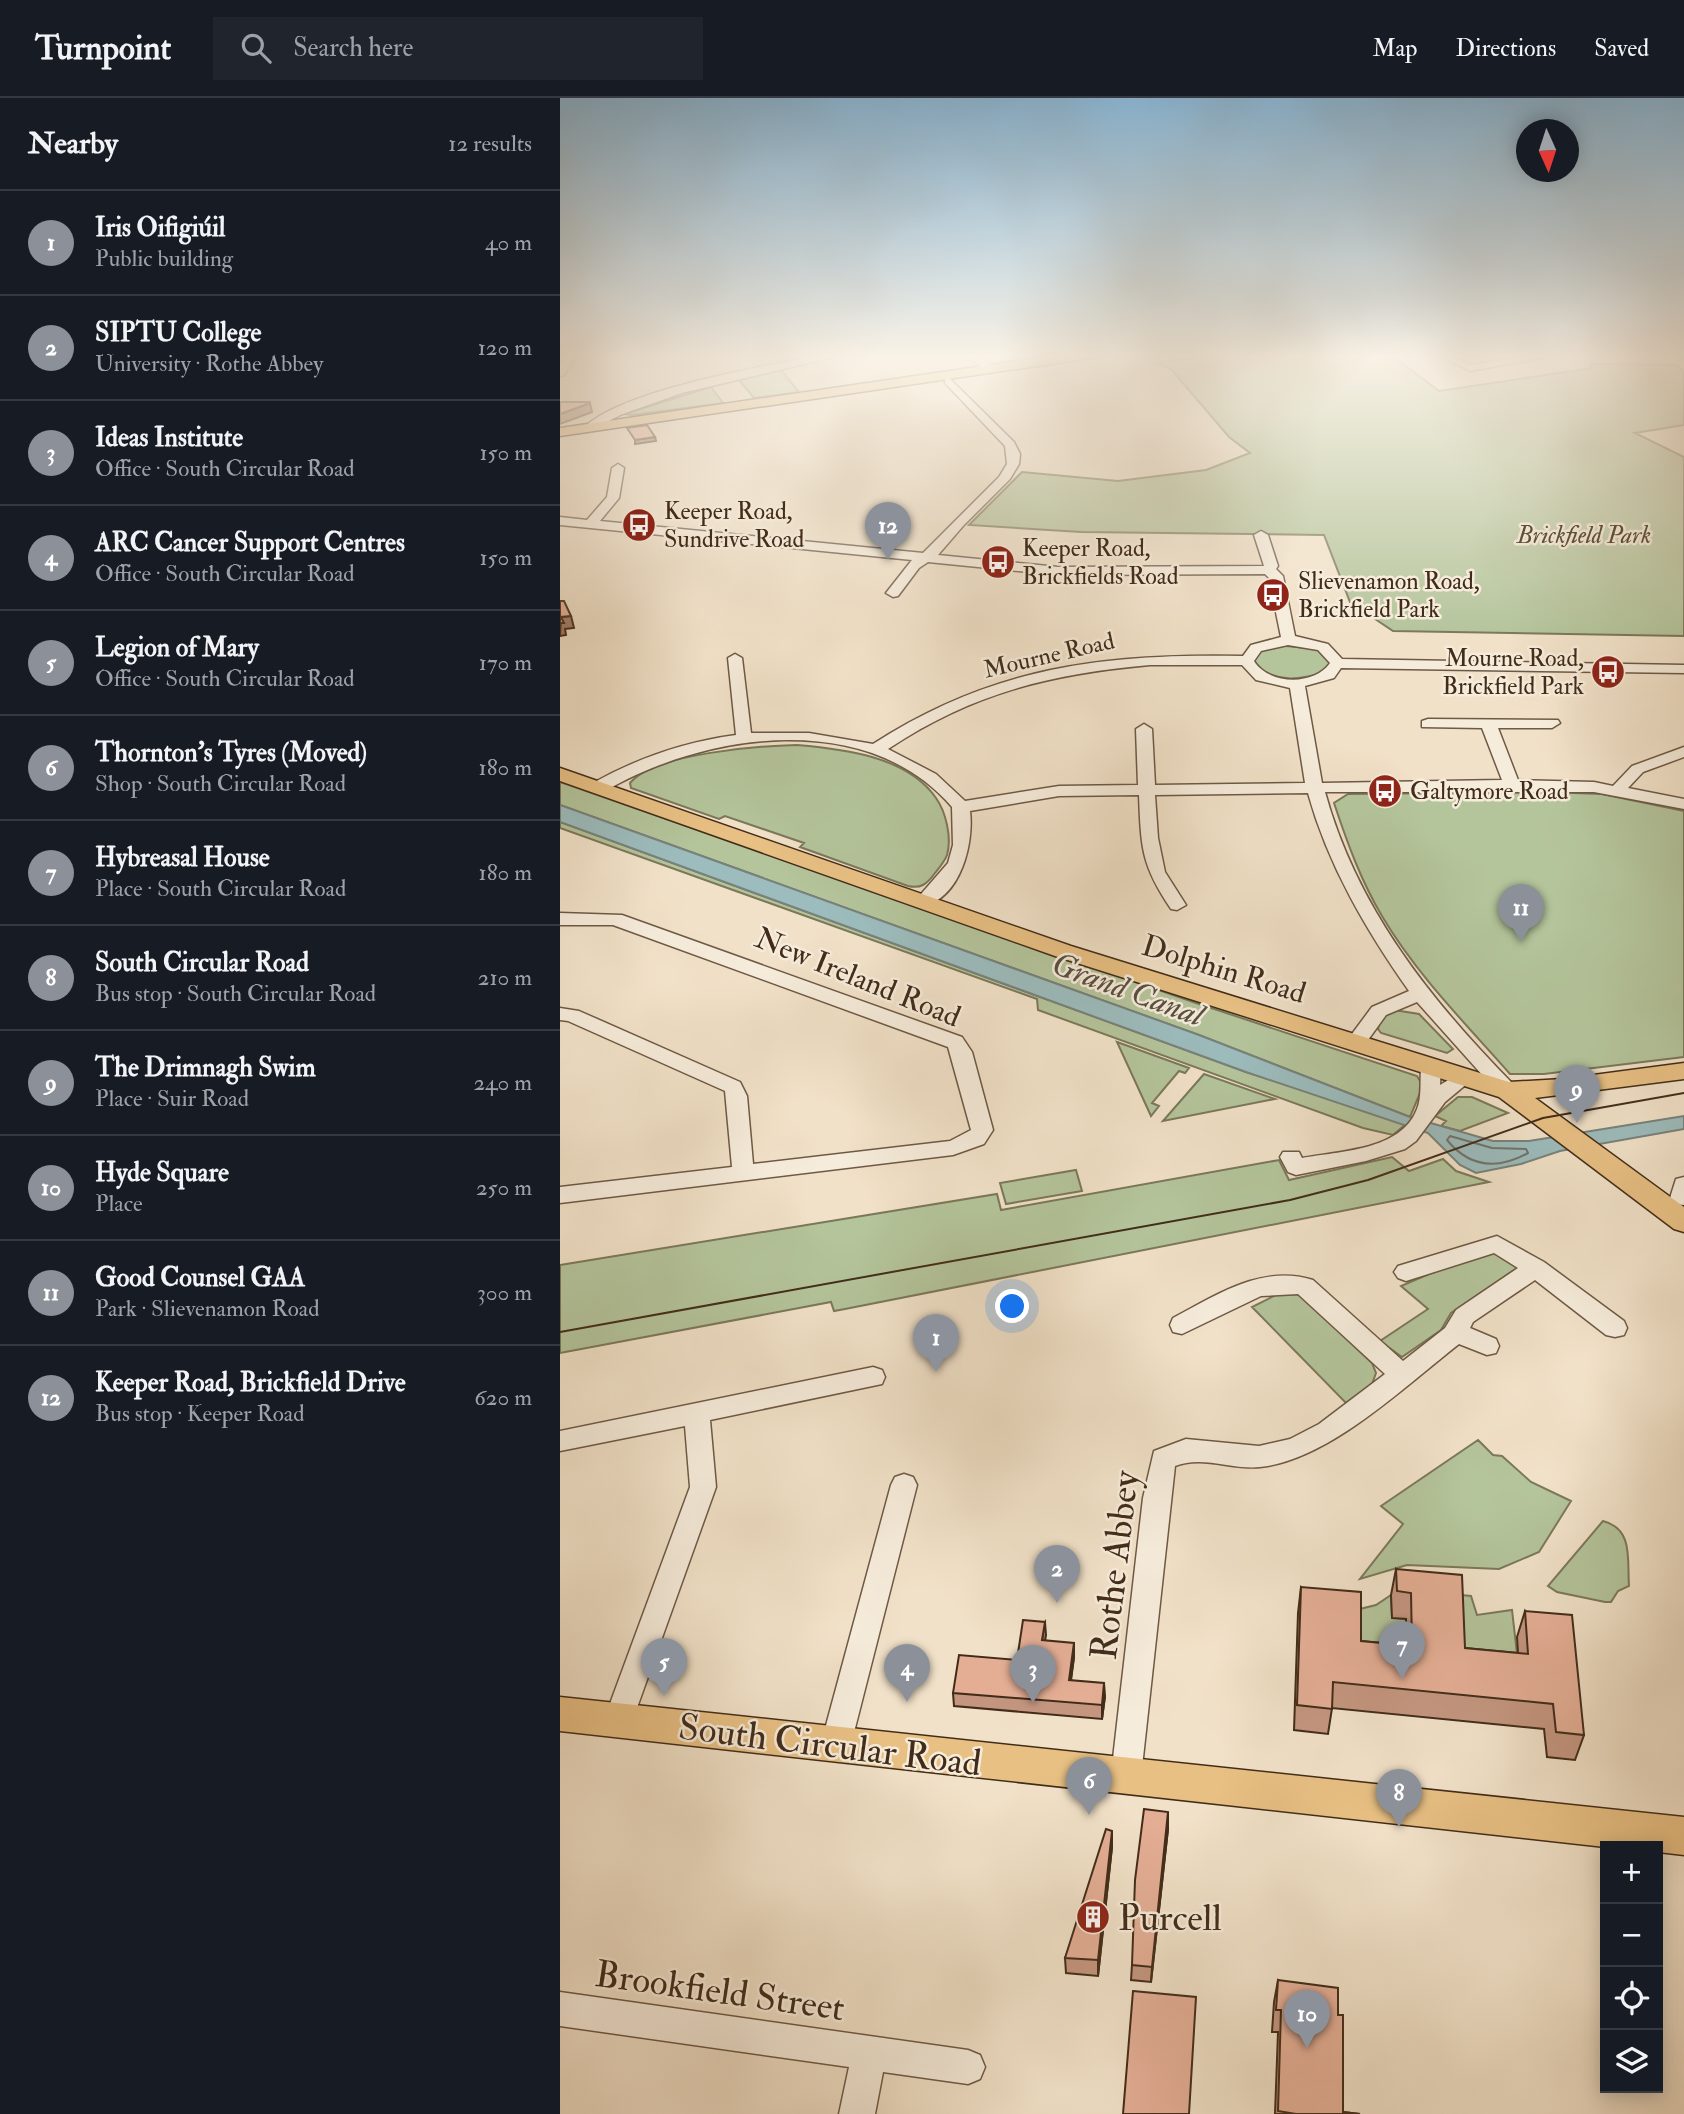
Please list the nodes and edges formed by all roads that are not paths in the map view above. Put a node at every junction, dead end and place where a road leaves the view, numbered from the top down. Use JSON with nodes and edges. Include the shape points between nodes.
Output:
{"nodes":[{"id":1,"x":1011,"y":448,"type":"edge"},
{"id":2,"x":618,"y":468,"type":"dead end"},
{"id":3,"x":560,"y":521,"type":"edge"},
{"id":4,"x":592,"y":523,"type":"junction"},
{"id":5,"x":1261,"y":535,"type":"dead end"},
{"id":6,"x":925,"y":559,"type":"junction"},
{"id":7,"x":1268,"y":570,"type":"junction"},
{"id":8,"x":893,"y":593,"type":"dead end"},
{"id":9,"x":1289,"y":641,"type":"junction"},
{"id":10,"x":735,"y":658,"type":"dead end"},
{"id":11,"x":1247,"y":661,"type":"junction"},
{"id":12,"x":1337,"y":663,"type":"junction"},
{"id":13,"x":1684,"y":669,"type":"edge"},
{"id":14,"x":1297,"y":683,"type":"junction"},
{"id":15,"x":1552,"y":723,"type":"dead end"},
{"id":16,"x":1427,"y":724,"type":"dead end"},
{"id":17,"x":1488,"y":724,"type":"junction"},
{"id":18,"x":1144,"y":729,"type":"dead end"},
{"id":19,"x":744,"y":738,"type":"junction"},
{"id":20,"x":876,"y":749,"type":"junction"},
{"id":21,"x":1684,"y":752,"type":"edge"},
{"id":22,"x":560,"y":774,"type":"edge"},
{"id":23,"x":1512,"y":785,"type":"junction"},
{"id":24,"x":599,"y":787,"type":"junction"},
{"id":25,"x":1315,"y":788,"type":"junction"},
{"id":26,"x":1146,"y":789,"type":"junction"},
{"id":27,"x":1619,"y":790,"type":"junction"},
{"id":28,"x":1684,"y":804,"type":"edge"},
{"id":29,"x":960,"y":807,"type":"junction"},
{"id":30,"x":924,"y":901,"type":"junction"},
{"id":31,"x":1177,"y":905,"type":"dead end"},
{"id":32,"x":560,"y":919,"type":"edge"},
{"id":33,"x":1419,"y":994,"type":"junction"},
{"id":34,"x":560,"y":1014,"type":"edge"},
{"id":35,"x":1356,"y":1042,"type":"junction"},
{"id":36,"x":1431,"y":1066,"type":"junction"},
{"id":37,"x":1684,"y":1071,"type":"edge"},
{"id":38,"x":1465,"y":1077,"type":"junction"},
{"id":39,"x":1508,"y":1091,"type":"junction"},
{"id":40,"x":1427,"y":1110,"type":"junction"},
{"id":41,"x":1291,"y":1157,"type":"dead end"},
{"id":42,"x":743,"y":1173,"type":"junction"},
{"id":43,"x":560,"y":1195,"type":"edge"},
{"id":44,"x":1683,"y":1202,"type":"edge"},
{"id":45,"x":1536,"y":1268,"type":"junction"},
{"id":46,"x":1406,"y":1272,"type":"dead end"},
{"id":47,"x":1182,"y":1325,"type":"dead end"},
{"id":48,"x":1615,"y":1328,"type":"dead end"},
{"id":49,"x":1456,"y":1332,"type":"junction"},
{"id":50,"x":1487,"y":1346,"type":"dead end"},
{"id":51,"x":1400,"y":1373,"type":"junction"},
{"id":52,"x":873,"y":1377,"type":"dead end"},
{"id":53,"x":697,"y":1414,"type":"junction"},
{"id":54,"x":560,"y":1441,"type":"edge"},
{"id":55,"x":904,"y":1485,"type":"dead end"},
{"id":56,"x":560,"y":1714,"type":"edge"},
{"id":57,"x":619,"y":1720,"type":"junction"},
{"id":58,"x":836,"y":1744,"type":"junction"},
{"id":59,"x":1126,"y":1776,"type":"junction"},
{"id":60,"x":1684,"y":1836,"type":"edge"},
{"id":61,"x":560,"y":2009,"type":"edge"},
{"id":62,"x":870,"y":2051,"type":"junction"},
{"id":63,"x":968,"y":2067,"type":"dead end"},
{"id":64,"x":857,"y":2114,"type":"edge"}],
"edges":[{"from":1,"to":6,"type":"street","via":[[1014,454],[1004,479]]},
{"from":2,"to":4,"type":"street","via":[[615,493]]},
{"from":3,"to":4,"type":"street"},
{"from":4,"to":6,"type":"street"},
{"from":5,"to":7,"type":"street","via":[[1270,558]]},
{"from":6,"to":7,"type":"street","via":[[1096,573]]},
{"from":6,"to":8,"type":"street","via":[[914,565]]},
{"from":7,"to":9,"type":"street","via":[[1276,576]]},
{"from":9,"to":11,"type":"street","via":[[1256,648]]},
{"from":9,"to":12,"type":"street","via":[[1318,646],[1332,653]]},
{"from":10,"to":19,"type":"street"},
{"from":11,"to":14,"type":"street","via":[[1267,679]]},
{"from":11,"to":20,"type":"street","name":"Mourne Road","via":[[1129,660],[1045,674],[963,700],[913,724]]},
{"from":12,"to":13,"type":"street"},
{"from":12,"to":14,"type":"street","via":[[1329,675]]},
{"from":14,"to":25,"type":"street"},
{"from":15,"to":17,"type":"street"},
{"from":16,"to":17,"type":"street"},
{"from":17,"to":23,"type":"street"},
{"from":18,"to":26,"type":"street"},
{"from":19,"to":20,"type":"street","via":[[802,738]]},
{"from":19,"to":24,"type":"street","via":[[676,752]]},
{"from":20,"to":29,"type":"street","via":[[907,762]]},
{"from":21,"to":27,"type":"street","via":[[1632,773]]},
{"from":22,"to":24,"type":"main road","name":"Dolphin Road"},
{"from":23,"to":25,"type":"street"},
{"from":23,"to":27,"type":"street"},
{"from":24,"to":30,"type":"main road","name":"Dolphin Road"},
{"from":25,"to":26,"type":"street"},
{"from":25,"to":33,"type":"street","via":[[1329,836],[1354,891]]},
{"from":26,"to":29,"type":"street","via":[[1059,791]]},
{"from":26,"to":31,"type":"street","via":[[1156,872]]},
{"from":27,"to":28,"type":"street"},
{"from":29,"to":30,"type":"street","via":[[963,838],[958,860],[948,880]]},
{"from":30,"to":35,"type":"main road","name":"Dolphin Road","via":[[1184,992]]},
{"from":32,"to":42,"type":"street","name":"New Ireland Road","via":[[615,919],[947,1038],[962,1052],[982,1122],[981,1135],[970,1143]]},
{"from":33,"to":35,"type":"street","via":[[1379,1011]]},
{"from":33,"to":39,"type":"street"},
{"from":34,"to":42,"type":"street","via":[[572,1015],[733,1087]]},
{"from":35,"to":36,"type":"main road","name":"Dolphin Road"},
{"from":36,"to":38,"type":"main road","name":"Dolphin Road"},
{"from":36,"to":40,"type":"street"},
{"from":37,"to":39,"type":"main road"},
{"from":38,"to":39,"type":"main road","name":"Dolphin Road"},
{"from":38,"to":40,"type":"street"},
{"from":39,"to":44,"type":"main road","via":[[1605,1163]]},
{"from":40,"to":41,"type":"street","via":[[1408,1136],[1384,1150],[1296,1167]]},
{"from":42,"to":43,"type":"street","name":"New Ireland Road"},
{"from":45,"to":46,"type":"street","via":[[1497,1244]]},
{"from":45,"to":48,"type":"street"},
{"from":45,"to":49,"type":"street","name":"Rothe Abbey","via":[[1464,1316]]},
{"from":47,"to":51,"type":"street","via":[[1259,1287],[1289,1281],[1305,1286]]},
{"from":49,"to":50,"type":"street"},
{"from":49,"to":51,"type":"street","name":"Rothe Abbey"},
{"from":51,"to":59,"type":"street","name":"Rothe Abbey","via":[[1328,1431],[1296,1448],[1259,1457],[1186,1450],[1163,1459]]},
{"from":52,"to":53,"type":"street"},
{"from":53,"to":54,"type":"street"},
{"from":53,"to":57,"type":"street","via":[[703,1487]]},
{"from":55,"to":58,"type":"street"},
{"from":56,"to":57,"type":"main road","name":"South Circular Road"},
{"from":57,"to":58,"type":"main road","name":"South Circular Road"},
{"from":58,"to":59,"type":"main road","name":"South Circular Road"},
{"from":59,"to":60,"type":"main road","name":"South Circular Road"},
{"from":61,"to":62,"type":"street","name":"Brookfield Street"},
{"from":62,"to":63,"type":"street","name":"Brookfield Street"},
{"from":62,"to":64,"type":"street"}]}
